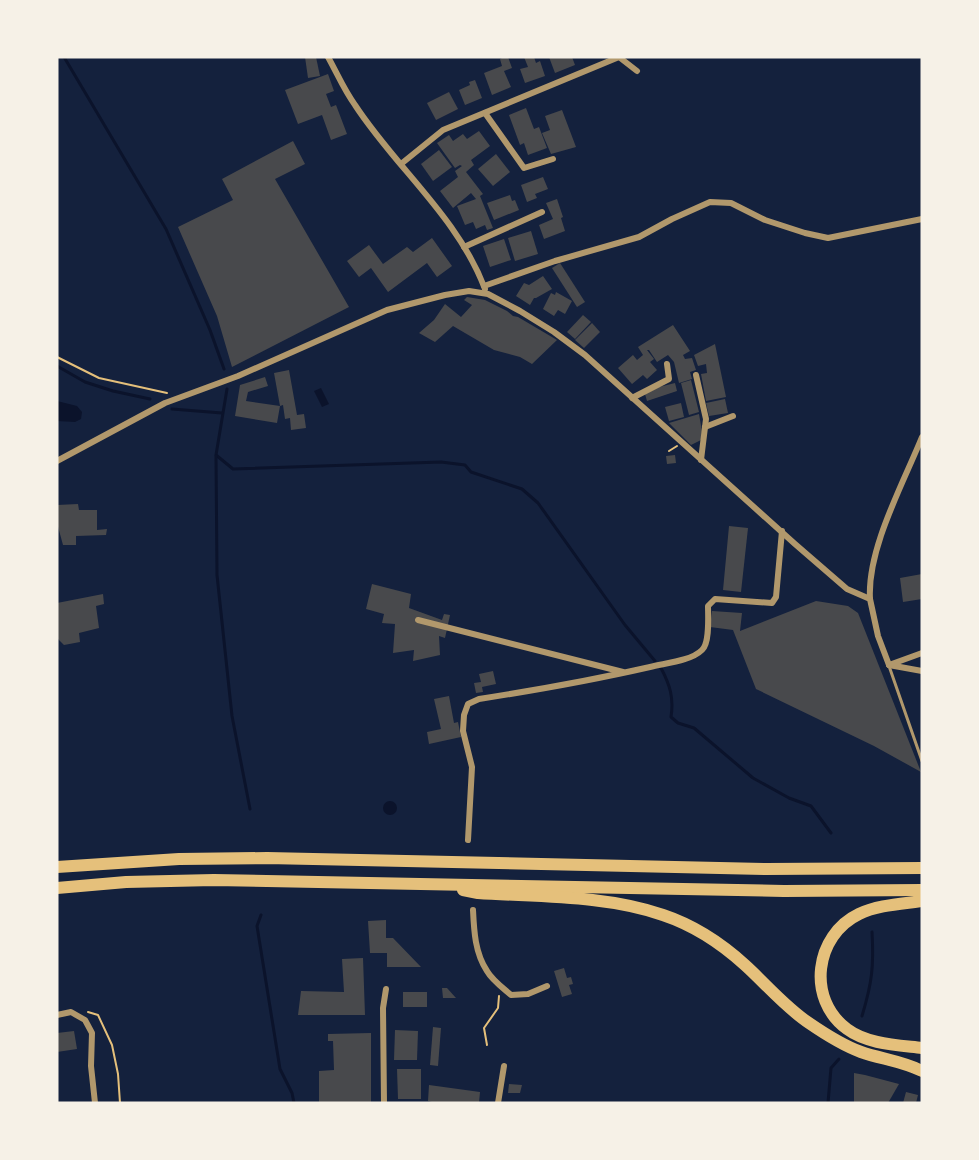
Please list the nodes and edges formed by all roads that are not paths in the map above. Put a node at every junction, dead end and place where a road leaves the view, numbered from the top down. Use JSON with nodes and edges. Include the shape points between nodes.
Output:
{"nodes":[{"id":1,"x":328,"y":57,"type":"edge"},
{"id":2,"x":619,"y":57,"type":"edge"},
{"id":3,"x":637,"y":71,"type":"dead end"},
{"id":4,"x":486,"y":113,"type":"junction"},
{"id":5,"x":553,"y":159,"type":"dead end"},
{"id":6,"x":401,"y":164,"type":"junction"},
{"id":7,"x":542,"y":212,"type":"dead end"},
{"id":8,"x":922,"y":219,"type":"edge"},
{"id":9,"x":464,"y":247,"type":"junction"},
{"id":10,"x":484,"y":286,"type":"junction"},
{"id":11,"x":488,"y":294,"type":"junction"},
{"id":12,"x":667,"y":364,"type":"dead end"},
{"id":13,"x":696,"y":375,"type":"dead end"},
{"id":14,"x":632,"y":398,"type":"junction"},
{"id":15,"x":733,"y":416,"type":"dead end"},
{"id":16,"x":705,"y":427,"type":"junction"},
{"id":17,"x":922,"y":437,"type":"edge"},
{"id":18,"x":701,"y":460,"type":"junction"},
{"id":19,"x":57,"y":461,"type":"edge"},
{"id":20,"x":782,"y":531,"type":"junction"},
{"id":21,"x":870,"y":599,"type":"junction"},
{"id":22,"x":418,"y":620,"type":"dead end"},
{"id":23,"x":922,"y":653,"type":"edge"},
{"id":24,"x":889,"y":665,"type":"junction"},
{"id":25,"x":922,"y":671,"type":"edge"},
{"id":26,"x":624,"y":673,"type":"junction"},
{"id":27,"x":922,"y":761,"type":"edge"},
{"id":28,"x":468,"y":840,"type":"dead end"},
{"id":29,"x":57,"y":867,"type":"edge"},
{"id":30,"x":922,"y":868,"type":"edge"},
{"id":31,"x":432,"y":883,"type":"junction"},
{"id":32,"x":57,"y":888,"type":"edge"},
{"id":33,"x":921,"y":895,"type":"edge"},
{"id":34,"x":473,"y":910,"type":"dead end"},
{"id":35,"x":547,"y":986,"type":"dead end"},
{"id":36,"x":386,"y":988,"type":"dead end"},
{"id":37,"x":57,"y":1015,"type":"edge"},
{"id":38,"x":922,"y":1048,"type":"edge"},
{"id":39,"x":504,"y":1066,"type":"dead end"},
{"id":40,"x":922,"y":1071,"type":"edge"},
{"id":41,"x":95,"y":1103,"type":"edge"},
{"id":42,"x":384,"y":1103,"type":"edge"},
{"id":43,"x":498,"y":1103,"type":"edge"}],
"edges":[{"from":1,"to":6,"type":"street","via":[[355,105]]},
{"from":2,"to":3,"type":"street"},
{"from":2,"to":4,"type":"street"},
{"from":4,"to":5,"type":"street","via":[[524,168]]},
{"from":4,"to":6,"type":"street","via":[[443,130]]},
{"from":6,"to":9,"type":"street"},
{"from":7,"to":9,"type":"street"},
{"from":8,"to":10,"type":"street","via":[[828,238],[765,220],[731,203],[710,202],[639,237]]},
{"from":9,"to":10,"type":"street"},
{"from":10,"to":11,"type":"street"},
{"from":11,"to":14,"type":"street","via":[[554,332]]},
{"from":11,"to":19,"type":"street","via":[[469,291],[387,310],[238,376],[172,400]]},
{"from":12,"to":14,"type":"street","via":[[669,379]]},
{"from":13,"to":16,"type":"street"},
{"from":14,"to":18,"type":"street"},
{"from":15,"to":16,"type":"street"},
{"from":16,"to":18,"type":"street"},
{"from":17,"to":21,"type":"street","via":[[880,538],[871,567]]},
{"from":18,"to":20,"type":"street"},
{"from":20,"to":21,"type":"street","via":[[847,589]]},
{"from":20,"to":26,"type":"street","via":[[776,597],[772,603],[715,599],[708,606],[705,647],[701,652]]},
{"from":21,"to":24,"type":"street"},
{"from":22,"to":26,"type":"street"},
{"from":23,"to":24,"type":"street"},
{"from":24,"to":25,"type":"street"},
{"from":24,"to":27,"type":"lane"},
{"from":26,"to":28,"type":"street","via":[[468,704],[463,731],[472,767]]},
{"from":29,"to":30,"type":"highway","via":[[267,858],[767,869]]},
{"from":31,"to":32,"type":"highway","via":[[214,880]]},
{"from":31,"to":33,"type":"highway"},
{"from":31,"to":40,"type":"highway","via":[[478,893],[599,901],[664,915],[722,946],[795,1013],[833,1038]]},
{"from":33,"to":38,"type":"highway","via":[[871,909],[847,921],[825,949],[820,972],[830,1010],[846,1029],[866,1038]]},
{"from":34,"to":35,"type":"street","via":[[475,935],[487,973],[511,995],[528,994]]},
{"from":36,"to":42,"type":"street","via":[[382,1008]]},
{"from":37,"to":41,"type":"street","via":[[72,1012],[85,1020],[92,1033]]},
{"from":39,"to":43,"type":"street"}]}
